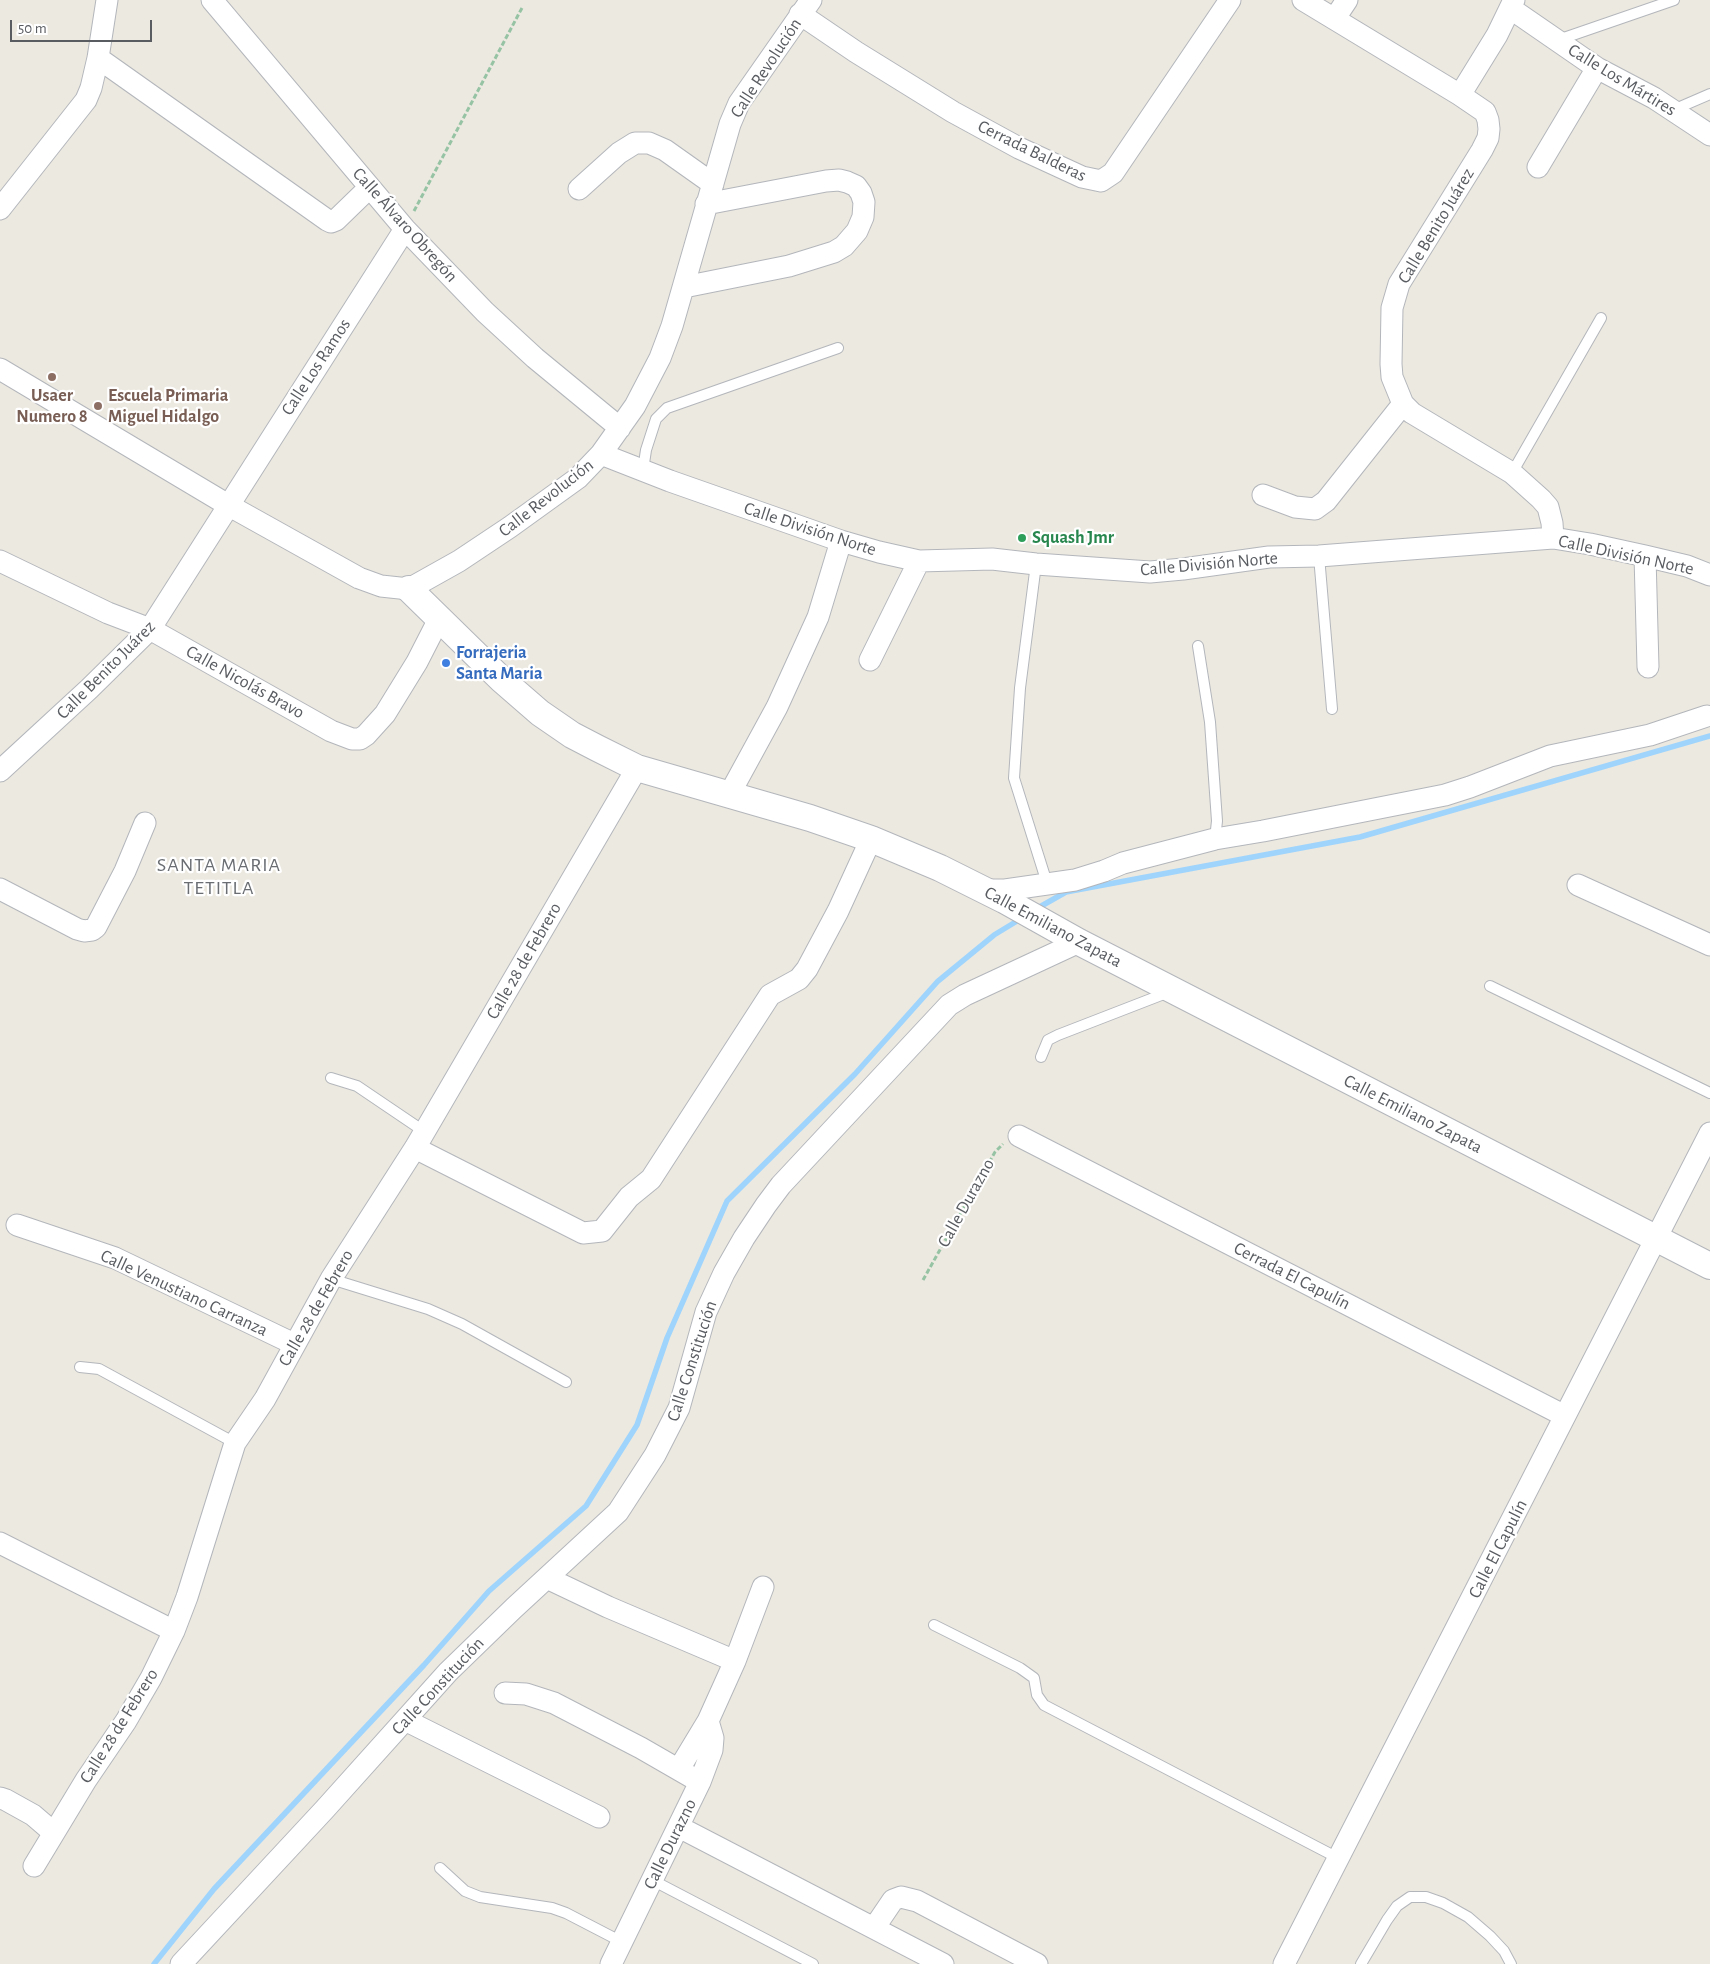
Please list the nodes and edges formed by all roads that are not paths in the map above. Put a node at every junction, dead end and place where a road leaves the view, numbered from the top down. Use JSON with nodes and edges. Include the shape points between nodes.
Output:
{"nodes":[{"id":1,"x":107,"y":0,"type":"edge"},
{"id":2,"x":212,"y":0,"type":"edge"},
{"id":3,"x":1230,"y":0,"type":"edge"},
{"id":4,"x":1303,"y":0,"type":"edge"},
{"id":5,"x":1347,"y":0,"type":"edge"},
{"id":6,"x":1674,"y":0,"type":"edge"},
{"id":7,"x":1512,"y":4,"type":"edge"},
{"id":8,"x":805,"y":7,"type":"edge"},
{"id":9,"x":1335,"y":18,"type":"junction"},
{"id":10,"x":1558,"y":40,"type":"junction"},
{"id":11,"x":98,"y":58,"type":"junction"},
{"id":12,"x":1597,"y":68,"type":"junction"},
{"id":13,"x":1710,"y":94,"type":"edge"},
{"id":14,"x":1460,"y":95,"type":"junction"},
{"id":15,"x":1673,"y":110,"type":"junction"},
{"id":16,"x":1710,"y":135,"type":"edge"},
{"id":17,"x":1538,"y":167,"type":"dead end"},
{"id":18,"x":713,"y":184,"type":"junction"},
{"id":19,"x":369,"y":188,"type":"junction"},
{"id":20,"x":579,"y":189,"type":"dead end"},
{"id":21,"x":706,"y":204,"type":"junction"},
{"id":22,"x":0,"y":209,"type":"edge"},
{"id":23,"x":404,"y":229,"type":"junction"},
{"id":24,"x":684,"y":287,"type":"junction"},
{"id":25,"x":1601,"y":318,"type":"dead end"},
{"id":26,"x":838,"y":348,"type":"dead end"},
{"id":27,"x":0,"y":369,"type":"edge"},
{"id":28,"x":1403,"y":404,"type":"junction"},
{"id":29,"x":620,"y":428,"type":"junction"},
{"id":30,"x":602,"y":454,"type":"junction"},
{"id":31,"x":643,"y":470,"type":"junction"},
{"id":32,"x":1512,"y":473,"type":"junction"},
{"id":33,"x":1263,"y":495,"type":"dead end"},
{"id":34,"x":228,"y":505,"type":"junction"},
{"id":35,"x":1553,"y":538,"type":"junction"},
{"id":36,"x":841,"y":541,"type":"junction"},
{"id":37,"x":1320,"y":556,"type":"junction"},
{"id":38,"x":1645,"y":556,"type":"junction"},
{"id":39,"x":0,"y":560,"type":"edge"},
{"id":40,"x":919,"y":561,"type":"junction"},
{"id":41,"x":1036,"y":564,"type":"junction"},
{"id":42,"x":1710,"y":575,"type":"edge"},
{"id":43,"x":409,"y":590,"type":"junction"},
{"id":44,"x":439,"y":619,"type":"junction"},
{"id":45,"x":150,"y":629,"type":"junction"},
{"id":46,"x":1198,"y":646,"type":"dead end"},
{"id":47,"x":870,"y":660,"type":"dead end"},
{"id":48,"x":1648,"y":667,"type":"dead end"},
{"id":49,"x":1332,"y":709,"type":"dead end"},
{"id":50,"x":1707,"y":716,"type":"dead end"},
{"id":51,"x":637,"y":768,"type":"junction"},
{"id":52,"x":0,"y":771,"type":"edge"},
{"id":53,"x":729,"y":794,"type":"junction"},
{"id":54,"x":145,"y":823,"type":"dead end"},
{"id":55,"x":870,"y":839,"type":"junction"},
{"id":56,"x":1215,"y":839,"type":"junction"},
{"id":57,"x":1047,"y":883,"type":"junction"},
{"id":58,"x":1578,"y":885,"type":"dead end"},
{"id":59,"x":0,"y":889,"type":"edge"},
{"id":60,"x":994,"y":895,"type":"junction"},
{"id":61,"x":1070,"y":937,"type":"junction"},
{"id":62,"x":1710,"y":946,"type":"edge"},
{"id":63,"x":1490,"y":986,"type":"dead end"},
{"id":64,"x":1174,"y":990,"type":"junction"},
{"id":65,"x":1041,"y":1057,"type":"dead end"},
{"id":66,"x":332,"y":1078,"type":"dead end"},
{"id":67,"x":1710,"y":1093,"type":"edge"},
{"id":68,"x":1710,"y":1134,"type":"edge"},
{"id":69,"x":1019,"y":1136,"type":"road end"},
{"id":70,"x":420,"y":1140,"type":"junction"},
{"id":71,"x":17,"y":1226,"type":"dead end"},
{"id":72,"x":1658,"y":1238,"type":"junction"},
{"id":73,"x":1710,"y":1266,"type":"edge"},
{"id":74,"x":331,"y":1279,"type":"junction"},
{"id":75,"x":294,"y":1344,"type":"junction"},
{"id":76,"x":80,"y":1367,"type":"dead end"},
{"id":77,"x":566,"y":1382,"type":"dead end"},
{"id":78,"x":1565,"y":1416,"type":"junction"},
{"id":79,"x":235,"y":1443,"type":"junction"},
{"id":80,"x":0,"y":1543,"type":"edge"},
{"id":81,"x":547,"y":1578,"type":"junction"},
{"id":82,"x":762,"y":1587,"type":"dead end"},
{"id":83,"x":934,"y":1625,"type":"dead end"},
{"id":84,"x":174,"y":1631,"type":"junction"},
{"id":85,"x":735,"y":1661,"type":"junction"},
{"id":86,"x":505,"y":1693,"type":"dead end"},
{"id":87,"x":405,"y":1720,"type":"junction"},
{"id":88,"x":708,"y":1721,"type":"junction"},
{"id":89,"x":679,"y":1770,"type":"junction"},
{"id":90,"x":700,"y":1782,"type":"junction"},
{"id":91,"x":0,"y":1798,"type":"edge"},
{"id":92,"x":598,"y":1817,"type":"dead end"},
{"id":93,"x":678,"y":1826,"type":"junction"},
{"id":94,"x":54,"y":1833,"type":"junction"},
{"id":95,"x":1338,"y":1858,"type":"junction"},
{"id":96,"x":34,"y":1866,"type":"dead end"},
{"id":97,"x":440,"y":1868,"type":"dead end"},
{"id":98,"x":652,"y":1880,"type":"junction"},
{"id":99,"x":874,"y":1928,"type":"junction"},
{"id":100,"x":622,"y":1942,"type":"junction"},
{"id":101,"x":181,"y":1964,"type":"edge"},
{"id":102,"x":611,"y":1964,"type":"edge"},
{"id":103,"x":813,"y":1964,"type":"edge"},
{"id":104,"x":943,"y":1964,"type":"edge"},
{"id":105,"x":1038,"y":1964,"type":"edge"},
{"id":106,"x":1284,"y":1964,"type":"edge"},
{"id":107,"x":1361,"y":1964,"type":"edge"},
{"id":108,"x":1511,"y":1964,"type":"edge"}],
"edges":[{"from":1,"to":11,"type":"street"},
{"from":2,"to":19,"type":"street","name":"Calle Álvaro Obregón"},
{"from":3,"to":8,"type":"street","name":"Cerrada Balderas","via":[[1113,173],[1102,181],[1082,176],[1019,148],[953,112],[856,52]]},
{"from":4,"to":9,"type":"street","name":"Calle Benito Juárez"},
{"from":5,"to":9,"type":"street"},
{"from":6,"to":10,"type":"lane"},
{"from":7,"to":10,"type":"street","name":"Calle Los Mártires"},
{"from":7,"to":14,"type":"street"},
{"from":8,"to":18,"type":"street","name":"Calle Revolución","via":[[739,104]]},
{"from":9,"to":14,"type":"street","name":"Calle Benito Juárez"},
{"from":10,"to":12,"type":"street","name":"Calle Los Mártires"},
{"from":11,"to":19,"type":"street","via":[[327,220],[336,220]]},
{"from":11,"to":22,"type":"street","via":[[86,100]]},
{"from":12,"to":15,"type":"street","name":"Calle Los Mártires"},
{"from":12,"to":17,"type":"street"},
{"from":13,"to":15,"type":"lane"},
{"from":14,"to":28,"type":"street","name":"Calle Benito Juárez","via":[[1485,112],[1488,138],[1399,284],[1392,308],[1391,364],[1392,377]]},
{"from":15,"to":16,"type":"street","name":"Calle Los Mártires"},
{"from":18,"to":20,"type":"street","via":[[665,150],[649,143],[635,143]]},
{"from":18,"to":21,"type":"street","name":"Calle Revolución"},
{"from":19,"to":23,"type":"street","name":"Calle Álvaro Obregón"},
{"from":21,"to":24,"type":"street","name":"Calle Revolución"},
{"from":21,"to":24,"type":"street","via":[[839,180],[856,186],[864,202],[857,231],[834,252],[789,266]]},
{"from":23,"to":29,"type":"street","name":"Calle Álvaro Obregón","via":[[484,312]]},
{"from":23,"to":34,"type":"street","name":"Calle Los Ramos"},
{"from":24,"to":29,"type":"street","name":"Calle Revolución","via":[[660,358]]},
{"from":25,"to":32,"type":"lane"},
{"from":26,"to":31,"type":"lane","via":[[667,408],[656,419]]},
{"from":27,"to":34,"type":"street"},
{"from":28,"to":32,"type":"street","name":"Calle Benito Juárez","via":[[1412,414]]},
{"from":28,"to":33,"type":"street","via":[[1326,501],[1315,509],[1295,507]]},
{"from":29,"to":30,"type":"street","name":"Calle Revolución"},
{"from":30,"to":31,"type":"street","name":"Calle División Norte"},
{"from":30,"to":43,"type":"street","name":"Calle Revolución","via":[[578,478],[510,527]]},
{"from":31,"to":36,"type":"street","name":"Calle División Norte"},
{"from":32,"to":35,"type":"street","name":"Calle Benito Juárez","via":[[1548,506]]},
{"from":34,"to":43,"type":"street","via":[[359,578],[381,586]]},
{"from":34,"to":45,"type":"street","name":"Calle Benito Juárez"},
{"from":35,"to":37,"type":"street","name":"Calle División Norte"},
{"from":35,"to":38,"type":"street","name":"Calle División Norte"},
{"from":36,"to":40,"type":"street","name":"Calle División Norte"},
{"from":36,"to":53,"type":"street","via":[[818,617],[777,707]]},
{"from":37,"to":41,"type":"street","name":"Calle División Norte","via":[[1269,557],[1150,572]]},
{"from":37,"to":49,"type":"lane"},
{"from":38,"to":42,"type":"street","name":"Calle División Norte"},
{"from":38,"to":48,"type":"street"},
{"from":39,"to":45,"type":"street","name":"Calle Nicolás Bravo","via":[[108,613]]},
{"from":40,"to":41,"type":"street","name":"Calle División Norte","via":[[992,558]]},
{"from":40,"to":47,"type":"street"},
{"from":41,"to":57,"type":"lane","via":[[1020,688],[1014,778]]},
{"from":43,"to":44,"type":"street","name":"Calle Emiliano Zapata"},
{"from":44,"to":45,"type":"street","name":"Calle Nicolás Bravo","via":[[396,699],[372,730],[352,739],[331,731]]},
{"from":44,"to":51,"type":"street","name":"Calle Emiliano Zapata","via":[[540,713],[580,739]]},
{"from":45,"to":52,"type":"street","name":"Calle Benito Juárez"},
{"from":46,"to":56,"type":"lane","via":[[1210,722],[1217,822]]},
{"from":50,"to":56,"type":"street","via":[[1650,735],[1550,756],[1444,795]]},
{"from":51,"to":53,"type":"street","name":"Calle Emiliano Zapata"},
{"from":51,"to":70,"type":"street","name":"Calle 28 de Febrero"},
{"from":53,"to":55,"type":"street","name":"Calle Emiliano Zapata"},
{"from":54,"to":59,"type":"street","via":[[125,871],[96,926],[88,931],[78,929]]},
{"from":55,"to":60,"type":"street","name":"Calle Emiliano Zapata"},
{"from":55,"to":70,"type":"street","via":[[807,969],[799,979],[770,995],[651,1179],[629,1197],[602,1231],[583,1233]]},
{"from":56,"to":57,"type":"street","via":[[1123,863],[1075,880]]},
{"from":57,"to":60,"type":"street"},
{"from":58,"to":62,"type":"street"},
{"from":60,"to":61,"type":"street","name":"Calle Emiliano Zapata"},
{"from":61,"to":64,"type":"street","name":"Calle Emiliano Zapata"},
{"from":61,"to":81,"type":"street","name":"Calle Constitución","via":[[949,1005],[781,1186],[724,1273],[706,1312],[679,1408],[655,1455],[618,1512]]},
{"from":63,"to":67,"type":"lane"},
{"from":64,"to":65,"type":"lane","via":[[1058,1034],[1048,1040]]},
{"from":64,"to":72,"type":"street","name":"Calle Emiliano Zapata"},
{"from":66,"to":70,"type":"lane","via":[[357,1086]]},
{"from":68,"to":72,"type":"street","name":"Calle El Capulín"},
{"from":69,"to":78,"type":"street","name":"Cerrada El Capulín"},
{"from":70,"to":74,"type":"street","name":"Calle 28 de Febrero"},
{"from":71,"to":75,"type":"street","name":"Calle Venustiano Carranza","via":[[116,1258]]},
{"from":72,"to":73,"type":"street","name":"Calle Emiliano Zapata"},
{"from":72,"to":78,"type":"street","name":"Calle El Capulín"},
{"from":74,"to":75,"type":"street","name":"Calle 28 de Febrero"},
{"from":74,"to":77,"type":"lane","via":[[428,1309],[462,1324]]},
{"from":75,"to":79,"type":"street","name":"Calle 28 de Febrero","via":[[265,1399]]},
{"from":76,"to":79,"type":"lane","via":[[99,1370]]},
{"from":78,"to":95,"type":"street","name":"Calle El Capulín"},
{"from":79,"to":84,"type":"street","name":"Calle 28 de Febrero"},
{"from":80,"to":84,"type":"street"},
{"from":81,"to":85,"type":"street"},
{"from":81,"to":87,"type":"street","name":"Calle Constitución","via":[[448,1672]]},
{"from":82,"to":85,"type":"street","name":"Calle Durazno"},
{"from":83,"to":95,"type":"lane","via":[[1034,1678],[1037,1695],[1044,1705]]},
{"from":84,"to":94,"type":"street","name":"Calle 28 de Febrero","via":[[126,1721]]},
{"from":85,"to":88,"type":"street","name":"Calle Durazno"},
{"from":86,"to":89,"type":"street","via":[[526,1694],[554,1703]]},
{"from":87,"to":92,"type":"street"},
{"from":87,"to":101,"type":"street","name":"Calle Constitución"},
{"from":88,"to":89,"type":"street","name":"Calle Durazno"},
{"from":88,"to":90,"type":"street","name":"Calle Durazno","via":[[713,1738],[712,1750]]},
{"from":89,"to":90,"type":"street"},
{"from":90,"to":93,"type":"street","name":"Calle Durazno"},
{"from":91,"to":94,"type":"street","via":[[33,1815]]},
{"from":93,"to":98,"type":"street","name":"Calle Durazno"},
{"from":93,"to":99,"type":"street"},
{"from":94,"to":96,"type":"street","name":"Calle 28 de Febrero"},
{"from":95,"to":106,"type":"street","name":"Calle El Capulín"},
{"from":97,"to":100,"type":"lane","via":[[465,1891],[480,1897],[552,1908]]},
{"from":98,"to":100,"type":"street","name":"Calle Durazno"},
{"from":98,"to":103,"type":"lane"},
{"from":99,"to":104,"type":"street"},
{"from":99,"to":105,"type":"street","via":[[893,1900],[901,1897],[917,1901]]},
{"from":100,"to":102,"type":"street","name":"Calle Durazno"},
{"from":107,"to":108,"type":"lane","via":[[1397,1906],[1410,1897],[1426,1897],[1468,1917],[1504,1951]]}]}
